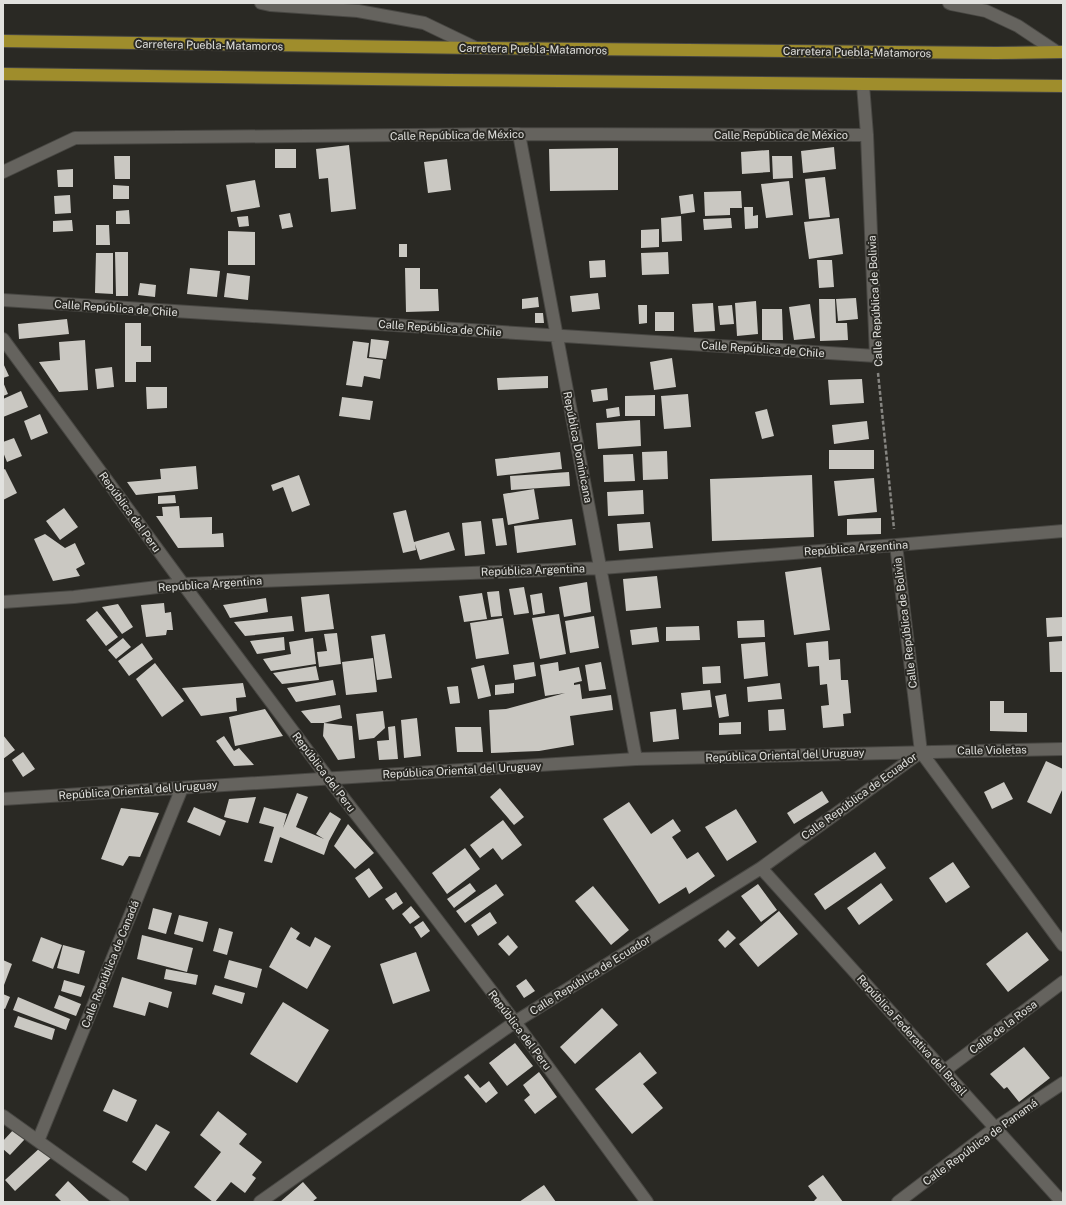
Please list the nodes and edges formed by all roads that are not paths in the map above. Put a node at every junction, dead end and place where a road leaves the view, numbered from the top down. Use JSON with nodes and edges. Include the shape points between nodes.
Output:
{"nodes":[{"id":1,"x":261,"y":3,"type":"edge"},
{"id":2,"x":949,"y":3,"type":"edge"},
{"id":3,"x":3,"y":41,"type":"edge"},
{"id":4,"x":476,"y":48,"type":"junction"},
{"id":5,"x":1060,"y":52,"type":"edge"},
{"id":6,"x":3,"y":74,"type":"edge"},
{"id":7,"x":863,"y":85,"type":"junction"},
{"id":8,"x":1063,"y":86,"type":"edge"},
{"id":9,"x":520,"y":134,"type":"junction"},
{"id":10,"x":867,"y":135,"type":"junction"},
{"id":11,"x":3,"y":172,"type":"edge"},
{"id":12,"x":3,"y":300,"type":"edge"},
{"id":13,"x":556,"y":336,"type":"junction"},
{"id":14,"x":3,"y":340,"type":"edge"},
{"id":15,"x":876,"y":356,"type":"joint"},
{"id":16,"x":1063,"y":531,"type":"edge"},
{"id":17,"x":896,"y":545,"type":"junction"},
{"id":18,"x":602,"y":568,"type":"junction"},
{"id":19,"x":183,"y":584,"type":"junction"},
{"id":20,"x":3,"y":602,"type":"edge"},
{"id":21,"x":1063,"y":749,"type":"edge"},
{"id":22,"x":921,"y":752,"type":"junction"},
{"id":23,"x":636,"y":760,"type":"junction"},
{"id":24,"x":328,"y":778,"type":"junction"},
{"id":25,"x":182,"y":788,"type":"junction"},
{"id":26,"x":3,"y":799,"type":"edge"},
{"id":27,"x":761,"y":868,"type":"junction"},
{"id":28,"x":1063,"y":945,"type":"edge"},
{"id":29,"x":1063,"y":982,"type":"edge"},
{"id":30,"x":515,"y":1022,"type":"junction"},
{"id":31,"x":944,"y":1071,"type":"junction"},
{"id":32,"x":1063,"y":1083,"type":"edge"},
{"id":33,"x":3,"y":1116,"type":"edge"},
{"id":34,"x":996,"y":1128,"type":"junction"},
{"id":35,"x":38,"y":1141,"type":"junction"},
{"id":36,"x":123,"y":1202,"type":"edge"},
{"id":37,"x":260,"y":1202,"type":"edge"},
{"id":38,"x":647,"y":1202,"type":"edge"},
{"id":39,"x":898,"y":1202,"type":"edge"},
{"id":40,"x":1062,"y":1202,"type":"edge"}],
"edges":[{"from":1,"to":4,"type":"street","via":[[358,11],[424,23]]},
{"from":2,"to":5,"type":"street","via":[[986,11],[1018,26]]},
{"from":3,"to":4,"type":"main road","name":"Carretera Puebla-Matamoros"},
{"from":4,"to":5,"type":"main road","name":"Carretera Puebla-Matamoros"},
{"from":6,"to":7,"type":"main road"},
{"from":7,"to":8,"type":"main road"},
{"from":7,"to":10,"type":"street"},
{"from":9,"to":10,"type":"street","name":"Calle República de México"},
{"from":9,"to":11,"type":"street","name":"Calle República de México","via":[[75,138]]},
{"from":9,"to":13,"type":"street","name":"República Dominicana"},
{"from":10,"to":15,"type":"street","name":"Calle República de Bolivia"},
{"from":12,"to":13,"type":"street","name":"Calle República de Chile"},
{"from":13,"to":15,"type":"street","name":"Calle República de Chile"},
{"from":13,"to":18,"type":"street","name":"República Dominicana"},
{"from":14,"to":19,"type":"street","name":"República del Peru"},
{"from":16,"to":17,"type":"street","name":"República Argentina"},
{"from":17,"to":18,"type":"street","name":"República Argentina"},
{"from":17,"to":22,"type":"street","name":"Calle República de Bolivia"},
{"from":18,"to":19,"type":"street","name":"República Argentina"},
{"from":18,"to":23,"type":"street","name":"República Dominicana"},
{"from":19,"to":20,"type":"street","name":"República Argentina","via":[[74,598]]},
{"from":19,"to":24,"type":"street","name":"República del Peru"},
{"from":21,"to":22,"type":"street","name":"Calle Violetas"},
{"from":22,"to":23,"type":"street","name":"República Oriental del Uruguay"},
{"from":22,"to":27,"type":"street","name":"Calle República de Ecuador"},
{"from":22,"to":28,"type":"street","name":"Calle República de Bolivia"},
{"from":23,"to":24,"type":"street","name":"República Oriental del Uruguay"},
{"from":24,"to":25,"type":"street","name":"República Oriental del Uruguay"},
{"from":24,"to":30,"type":"street","name":"República del Peru"},
{"from":25,"to":26,"type":"street","name":"República Oriental del Uruguay"},
{"from":25,"to":35,"type":"street","name":"Calle República de Canadá"},
{"from":27,"to":30,"type":"street","name":"Calle República de Ecuador"},
{"from":27,"to":31,"type":"street","name":"República Federativa del Brasil"},
{"from":29,"to":31,"type":"street","name":"Calle de la Rosa"},
{"from":30,"to":37,"type":"street","name":"Calle República de Ecuador"},
{"from":30,"to":38,"type":"street","name":"República del Peru"},
{"from":31,"to":34,"type":"street","name":"República Federativa del Brasil"},
{"from":32,"to":34,"type":"street","name":"Calle República de Panamá"},
{"from":33,"to":35,"type":"street"},
{"from":34,"to":39,"type":"street","name":"Calle República de Panamá"},
{"from":34,"to":40,"type":"street","name":"República Federativa del Brasil"},
{"from":35,"to":36,"type":"street"}]}
